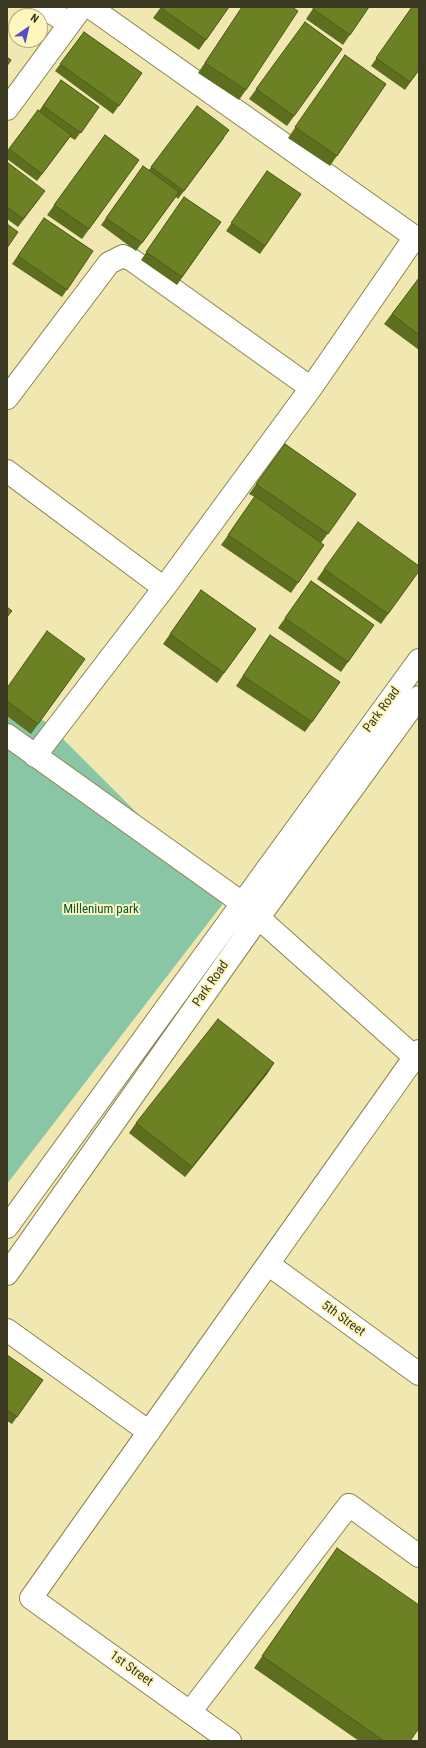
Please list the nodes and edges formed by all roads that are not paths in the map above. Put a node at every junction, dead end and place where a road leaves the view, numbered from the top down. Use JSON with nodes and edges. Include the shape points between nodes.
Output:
{"nodes":[{"id":1,"x":42,"y":7,"type":"edge"},
{"id":2,"x":90,"y":7,"type":"edge"},
{"id":3,"x":75,"y":15,"type":"edge"},
{"id":4,"x":7,"y":109,"type":"edge"},
{"id":5,"x":417,"y":238,"type":"edge"},
{"id":6,"x":311,"y":388,"type":"junction"},
{"id":7,"x":7,"y":398,"type":"edge"},
{"id":8,"x":7,"y":471,"type":"edge"},
{"id":9,"x":164,"y":588,"type":"junction"},
{"id":10,"x":419,"y":660,"type":"edge"},
{"id":11,"x":419,"y":697,"type":"edge"},
{"id":12,"x":7,"y":735,"type":"edge"},
{"id":13,"x":35,"y":756,"type":"junction"},
{"id":14,"x":242,"y":903,"type":"junction"},
{"id":15,"x":259,"y":917,"type":"junction"},
{"id":16,"x":417,"y":1057,"type":"edge"},
{"id":17,"x":7,"y":1227,"type":"edge"},
{"id":18,"x":268,"y":1264,"type":"junction"},
{"id":19,"x":7,"y":1274,"type":"edge"},
{"id":20,"x":7,"y":1330,"type":"edge"},
{"id":21,"x":419,"y":1374,"type":"edge"},
{"id":22,"x":149,"y":1432,"type":"junction"},
{"id":23,"x":419,"y":1556,"type":"edge"},
{"id":24,"x":190,"y":1712,"type":"junction"},
{"id":25,"x":230,"y":1741,"type":"edge"}],
"edges":[{"from":1,"to":3,"type":"street"},
{"from":2,"to":5,"type":"street"},
{"from":3,"to":4,"type":"street"},
{"from":5,"to":6,"type":"street"},
{"from":6,"to":7,"type":"street","via":[[123,256],[108,263]]},
{"from":6,"to":9,"type":"street"},
{"from":8,"to":9,"type":"street"},
{"from":9,"to":13,"type":"street"},
{"from":10,"to":14,"type":"street","name":"Park Road"},
{"from":11,"to":15,"type":"street","name":"Park Road"},
{"from":12,"to":13,"type":"street"},
{"from":13,"to":14,"type":"street"},
{"from":14,"to":15,"type":"street"},
{"from":14,"to":17,"type":"street","name":"Park Road"},
{"from":15,"to":16,"type":"street"},
{"from":15,"to":19,"type":"street","name":"Park Road"},
{"from":16,"to":18,"type":"street"},
{"from":18,"to":21,"type":"street","name":"5th Street"},
{"from":18,"to":22,"type":"street"},
{"from":20,"to":22,"type":"street"},
{"from":22,"to":24,"type":"street","name":"1st Street","via":[[31,1598]]},
{"from":23,"to":24,"type":"street","via":[[349,1505]]},
{"from":24,"to":25,"type":"street","name":"1st Street"}]}
